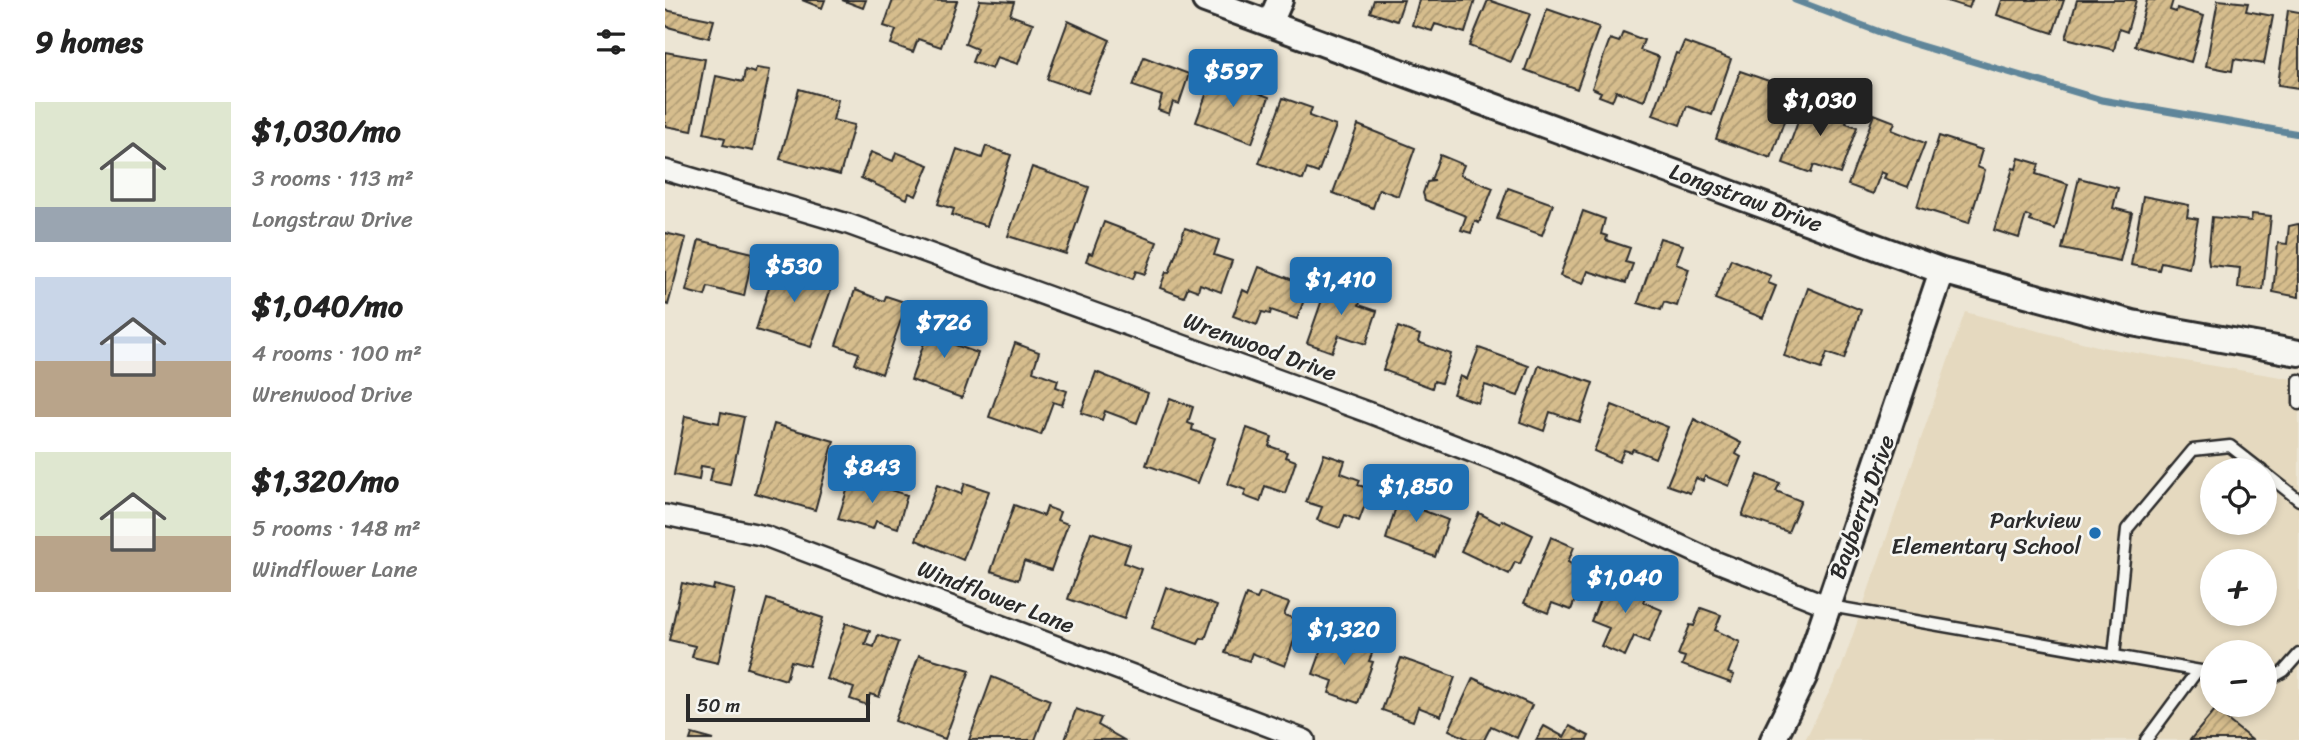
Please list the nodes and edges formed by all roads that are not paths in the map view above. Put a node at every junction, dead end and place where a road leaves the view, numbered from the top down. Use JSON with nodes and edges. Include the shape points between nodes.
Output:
{"nodes":[{"id":1,"x":1205,"y":0,"type":"edge"},
{"id":2,"x":1280,"y":0,"type":"edge"},
{"id":3,"x":1270,"y":23,"type":"junction"},
{"id":4,"x":665,"y":170,"type":"edge"},
{"id":5,"x":1942,"y":271,"type":"junction"},
{"id":6,"x":2299,"y":353,"type":"edge"},
{"id":7,"x":2299,"y":380,"type":"edge"},
{"id":8,"x":2299,"y":404,"type":"edge"},
{"id":9,"x":2245,"y":458,"type":"edge"},
{"id":10,"x":2277,"y":483,"type":"edge"},
{"id":11,"x":2299,"y":500,"type":"edge"},
{"id":12,"x":665,"y":515,"type":"edge"},
{"id":13,"x":1826,"y":605,"type":"junction"},
{"id":14,"x":2299,"y":654,"type":"edge"},
{"id":15,"x":2114,"y":656,"type":"junction"},
{"id":16,"x":2197,"y":671,"type":"junction"},
{"id":17,"x":2200,"y":671,"type":"edge"},
{"id":18,"x":2277,"y":675,"type":"edge"},
{"id":19,"x":1305,"y":740,"type":"edge"},
{"id":20,"x":1773,"y":740,"type":"edge"},
{"id":21,"x":2146,"y":740,"type":"edge"}],
"edges":[{"from":1,"to":3,"type":"street","name":"Longstraw Drive"},
{"from":2,"to":3,"type":"street"},
{"from":3,"to":5,"type":"street","name":"Longstraw Drive"},
{"from":4,"to":13,"type":"street","name":"Wrenwood Drive","via":[[848,224],[1370,414],[1516,469],[1712,560]]},
{"from":5,"to":6,"type":"street","name":"Longstraw Drive","via":[[2132,323]]},
{"from":5,"to":13,"type":"street","name":"Bayberry Drive"},
{"from":7,"to":8,"type":"lane"},
{"from":9,"to":15,"type":"lane","via":[[2230,446],[2193,450],[2127,529]]},
{"from":10,"to":11,"type":"lane"},
{"from":12,"to":19,"type":"street","name":"Windflower Lane","via":[[765,536]]},
{"from":13,"to":15,"type":"lane"},
{"from":13,"to":20,"type":"street","name":"Bayberry Drive","via":[[1804,677]]},
{"from":14,"to":18,"type":"lane"},
{"from":15,"to":16,"type":"lane"},
{"from":16,"to":17,"type":"lane"},
{"from":16,"to":21,"type":"lane"}]}
